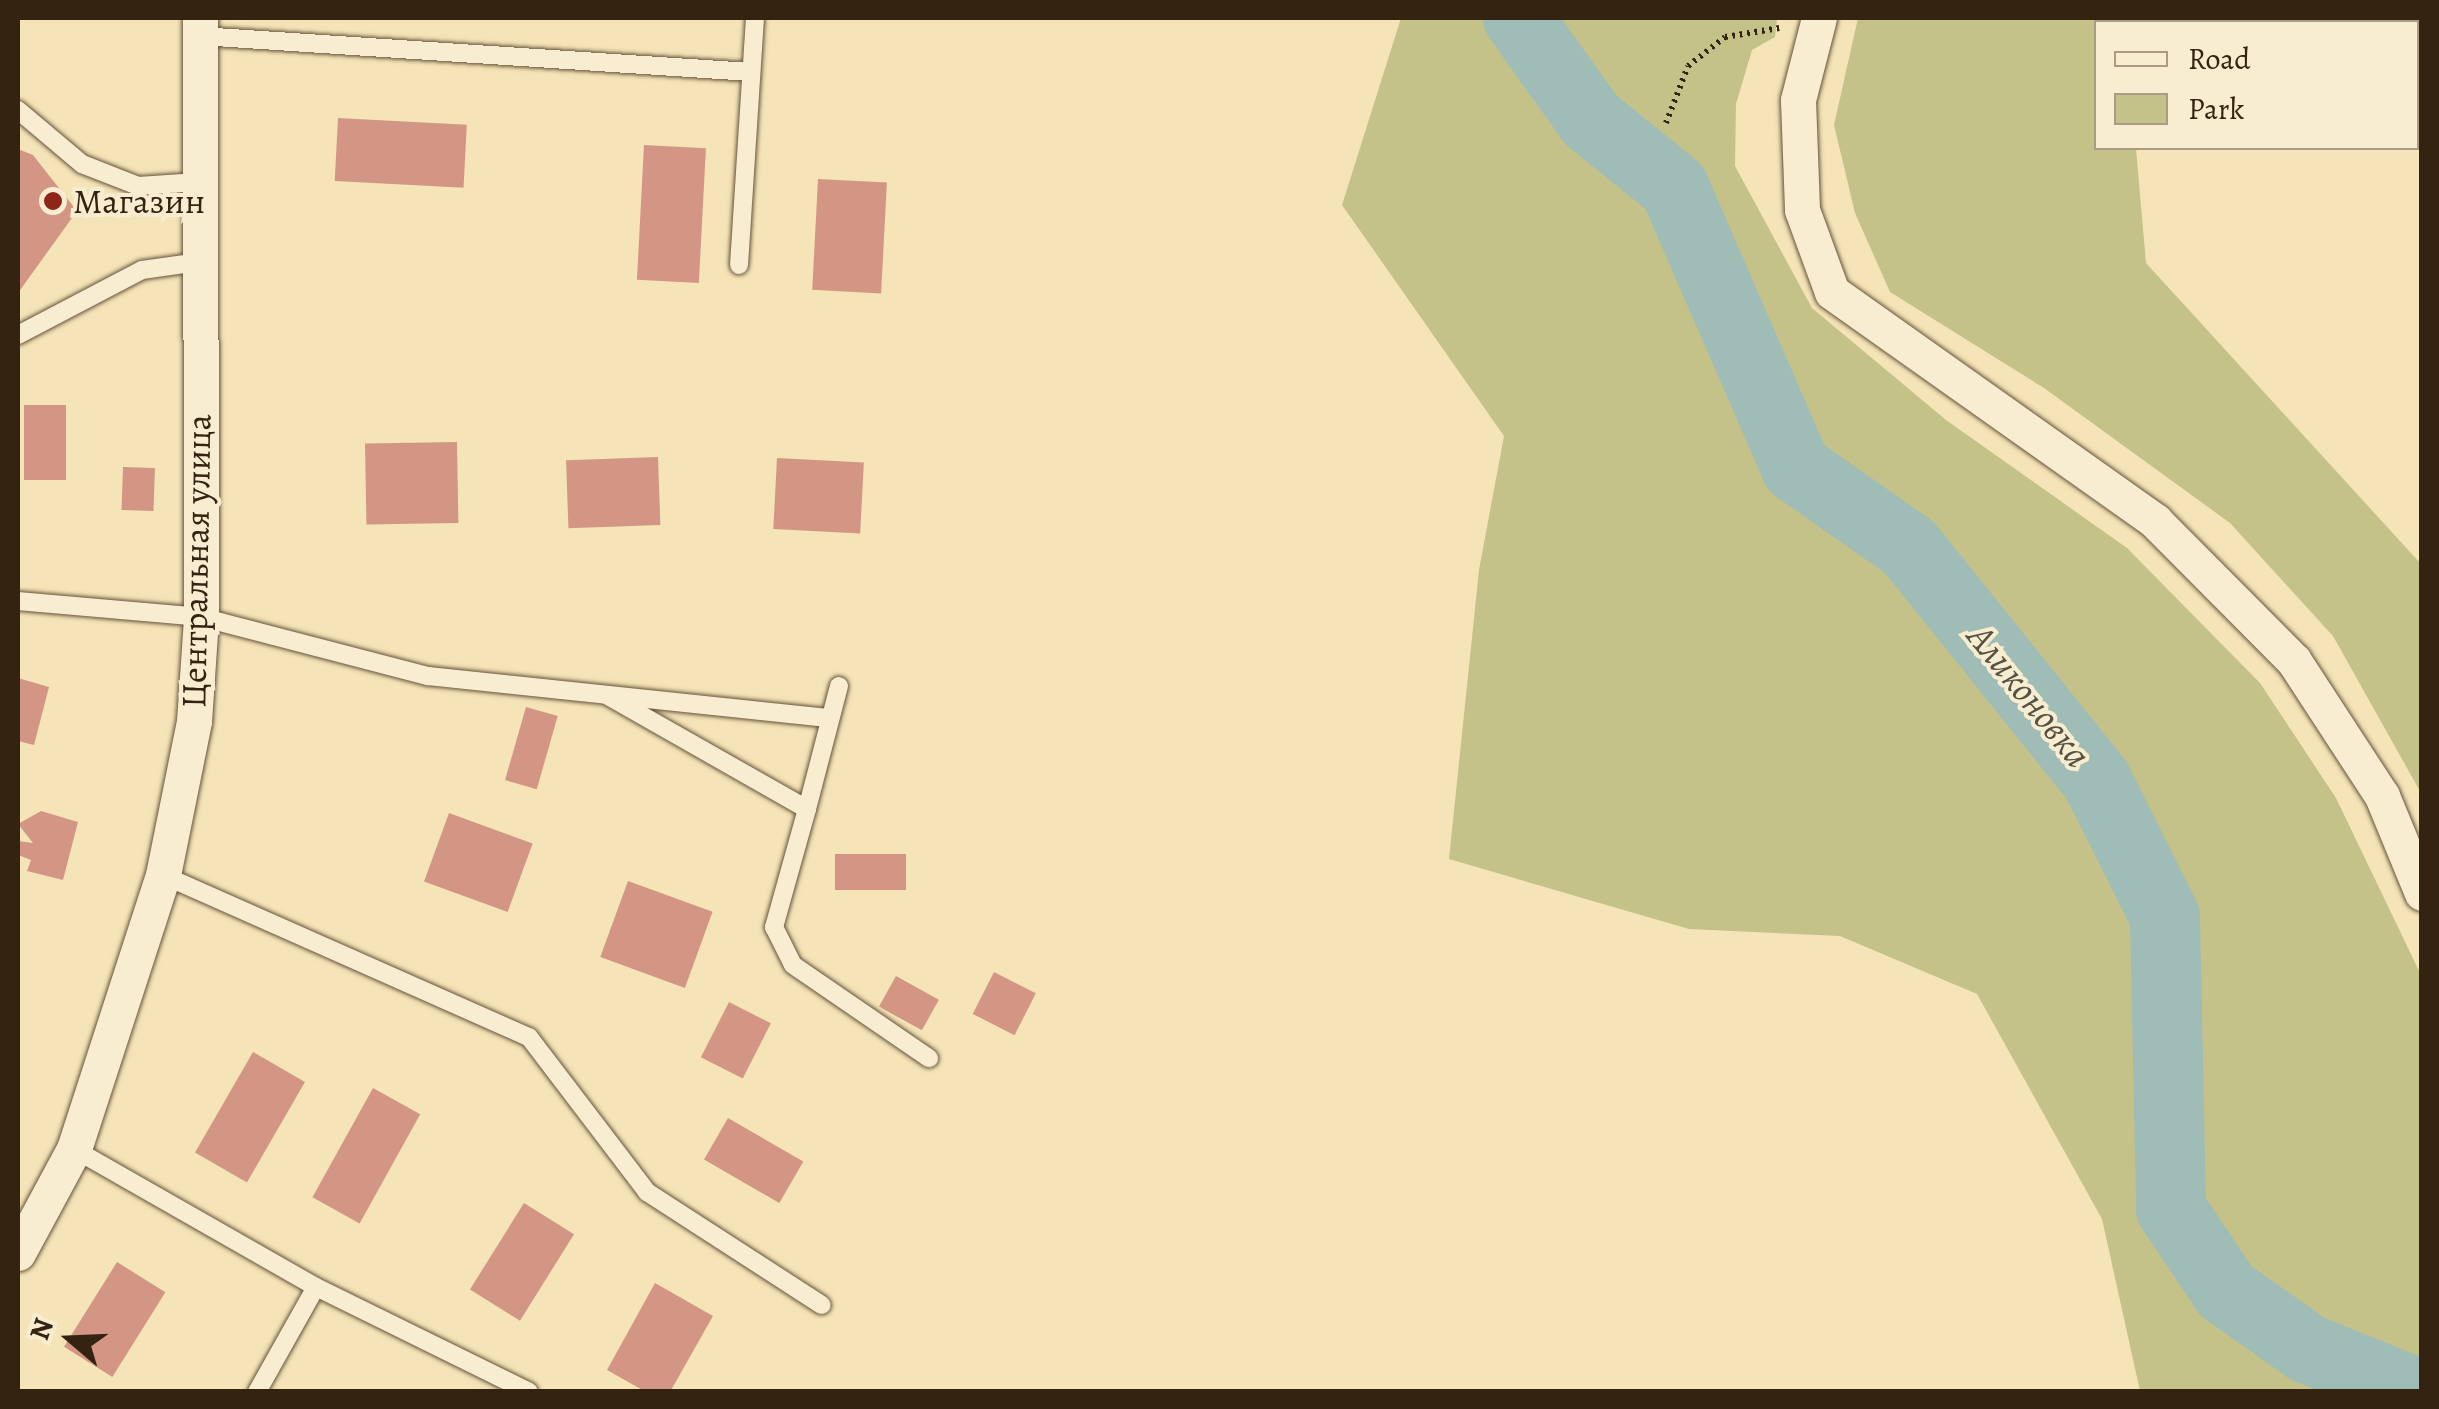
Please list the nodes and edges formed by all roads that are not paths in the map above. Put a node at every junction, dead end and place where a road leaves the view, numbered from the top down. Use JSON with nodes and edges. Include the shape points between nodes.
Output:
{"nodes":[{"id":1,"x":755,"y":18,"type":"edge"},
{"id":2,"x":1817,"y":24,"type":"edge"},
{"id":3,"x":200,"y":27,"type":"edge"},
{"id":4,"x":750,"y":72,"type":"junction"},
{"id":5,"x":18,"y":110,"type":"edge"},
{"id":6,"x":198,"y":182,"type":"junction"},
{"id":7,"x":199,"y":262,"type":"junction"},
{"id":8,"x":739,"y":264,"type":"dead end"},
{"id":9,"x":18,"y":335,"type":"edge"},
{"id":10,"x":18,"y":601,"type":"edge"},
{"id":11,"x":201,"y":618,"type":"junction"},
{"id":12,"x":839,"y":686,"type":"dead end"},
{"id":13,"x":598,"y":691,"type":"junction"},
{"id":14,"x":828,"y":718,"type":"junction"},
{"id":15,"x":807,"y":808,"type":"junction"},
{"id":16,"x":163,"y":875,"type":"junction"},
{"id":17,"x":2422,"y":893,"type":"edge"},
{"id":18,"x":929,"y":1058,"type":"dead end"},
{"id":19,"x":74,"y":1150,"type":"junction"},
{"id":20,"x":18,"y":1253,"type":"edge"},
{"id":21,"x":316,"y":1286,"type":"junction"},
{"id":22,"x":822,"y":1305,"type":"dead end"},
{"id":23,"x":258,"y":1392,"type":"edge"},
{"id":24,"x":529,"y":1392,"type":"edge"}],
"edges":[{"from":1,"to":4,"type":"lane"},
{"from":2,"to":17,"type":"street","via":[[1798,100],[1802,210],[1832,292],[2155,521],[2294,661],[2382,796]]},
{"from":3,"to":4,"type":"lane"},
{"from":3,"to":6,"type":"street","name":"Центральная улица"},
{"from":4,"to":8,"type":"lane"},
{"from":5,"to":6,"type":"lane","via":[[82,164],[138,186]]},
{"from":6,"to":7,"type":"street","name":"Центральная улица"},
{"from":7,"to":9,"type":"lane","via":[[142,270]]},
{"from":7,"to":11,"type":"street","name":"Центральная улица"},
{"from":10,"to":11,"type":"lane"},
{"from":11,"to":13,"type":"lane","via":[[428,676]]},
{"from":11,"to":16,"type":"street","name":"Центральная улица","via":[[194,721]]},
{"from":12,"to":14,"type":"lane"},
{"from":13,"to":14,"type":"lane"},
{"from":13,"to":15,"type":"lane"},
{"from":14,"to":15,"type":"lane"},
{"from":15,"to":18,"type":"lane","via":[[774,928],[793,965]]},
{"from":16,"to":19,"type":"street","name":"Центральная улица"},
{"from":16,"to":22,"type":"lane","via":[[529,1036],[647,1192]]},
{"from":19,"to":20,"type":"street","name":"Центральная улица"},
{"from":19,"to":21,"type":"lane"},
{"from":21,"to":23,"type":"lane"},
{"from":21,"to":24,"type":"lane"}]}
